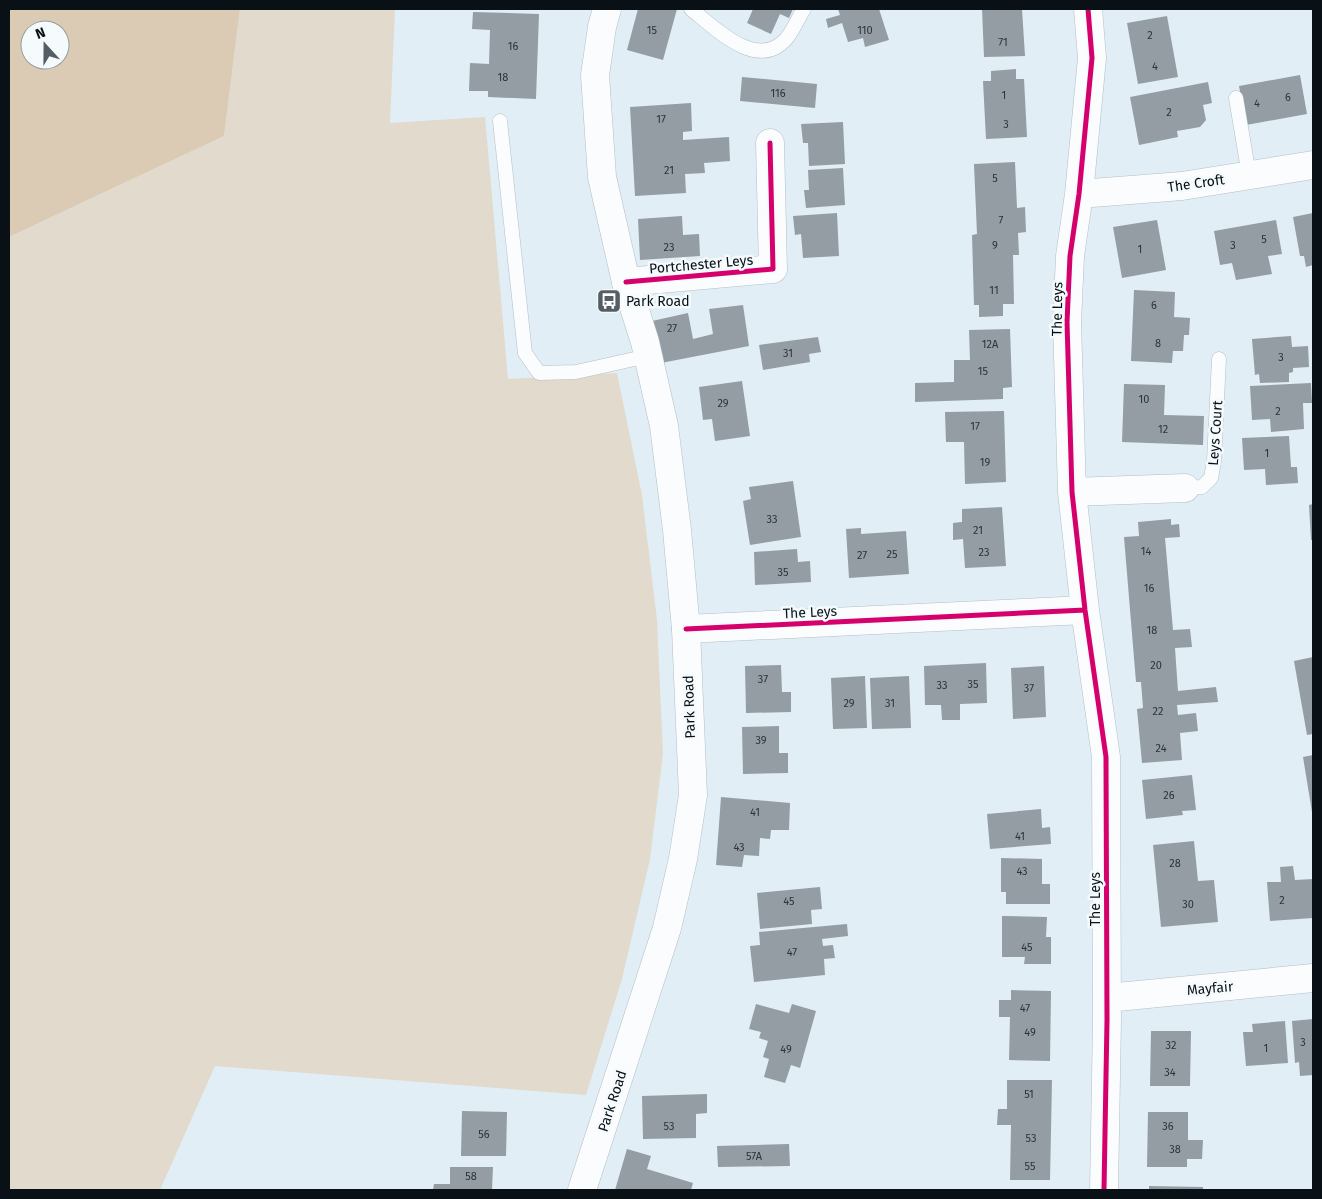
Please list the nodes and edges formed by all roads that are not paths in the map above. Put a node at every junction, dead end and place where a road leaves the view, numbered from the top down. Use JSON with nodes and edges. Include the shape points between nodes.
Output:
{"nodes":[{"id":1,"x":607,"y":9,"type":"edge"},
{"id":2,"x":691,"y":9,"type":"edge"},
{"id":3,"x":804,"y":9,"type":"edge"},
{"id":4,"x":1088,"y":9,"type":"edge"},
{"id":5,"x":1236,"y":98,"type":"dead end"},
{"id":6,"x":500,"y":120,"type":"dead end"},
{"id":7,"x":770,"y":143,"type":"dead end"},
{"id":8,"x":1313,"y":165,"type":"edge"},
{"id":9,"x":1249,"y":175,"type":"junction"},
{"id":10,"x":1078,"y":194,"type":"junction"},
{"id":11,"x":626,"y":282,"type":"junction"},
{"id":12,"x":648,"y":356,"type":"junction"},
{"id":13,"x":1219,"y":359,"type":"dead end"},
{"id":14,"x":1185,"y":488,"type":"joint"},
{"id":15,"x":1072,"y":492,"type":"junction"},
{"id":16,"x":1085,"y":610,"type":"junction"},
{"id":17,"x":686,"y":629,"type":"junction"},
{"id":18,"x":1313,"y":978,"type":"edge"},
{"id":19,"x":1107,"y":998,"type":"junction"},
{"id":20,"x":582,"y":1190,"type":"edge"},
{"id":21,"x":1104,"y":1190,"type":"edge"}],
"edges":[{"from":1,"to":11,"type":"street","name":"Park Road","via":[[594,75],[602,177]]},
{"from":2,"to":3,"type":"lane","via":[[732,41],[763,52],[786,39]]},
{"from":4,"to":10,"type":"street","name":"The Leys","via":[[1092,58]]},
{"from":5,"to":9,"type":"lane"},
{"from":6,"to":12,"type":"lane","via":[[526,353],[539,373],[576,372]]},
{"from":7,"to":11,"type":"street","name":"Portchester Leys","via":[[773,269]]},
{"from":8,"to":9,"type":"street","name":"The Croft"},
{"from":9,"to":10,"type":"street","name":"The Croft","via":[[1182,186]]},
{"from":10,"to":15,"type":"street","name":"The Leys","via":[[1070,256],[1067,322]]},
{"from":11,"to":12,"type":"street","name":"Park Road"},
{"from":12,"to":17,"type":"street","name":"Park Road","via":[[664,426]]},
{"from":13,"to":14,"type":"lane","name":"Leys Court","via":[[1211,478],[1202,487]]},
{"from":14,"to":15,"type":"street"},
{"from":15,"to":16,"type":"street","name":"The Leys"},
{"from":16,"to":17,"type":"street","name":"The Leys"},
{"from":16,"to":19,"type":"street","name":"The Leys","via":[[1106,757]]},
{"from":17,"to":20,"type":"street","name":"Park Road","via":[[693,795],[683,859],[667,928]]},
{"from":18,"to":19,"type":"street","name":"Mayfair"},
{"from":19,"to":21,"type":"street","name":"The Leys"}]}
